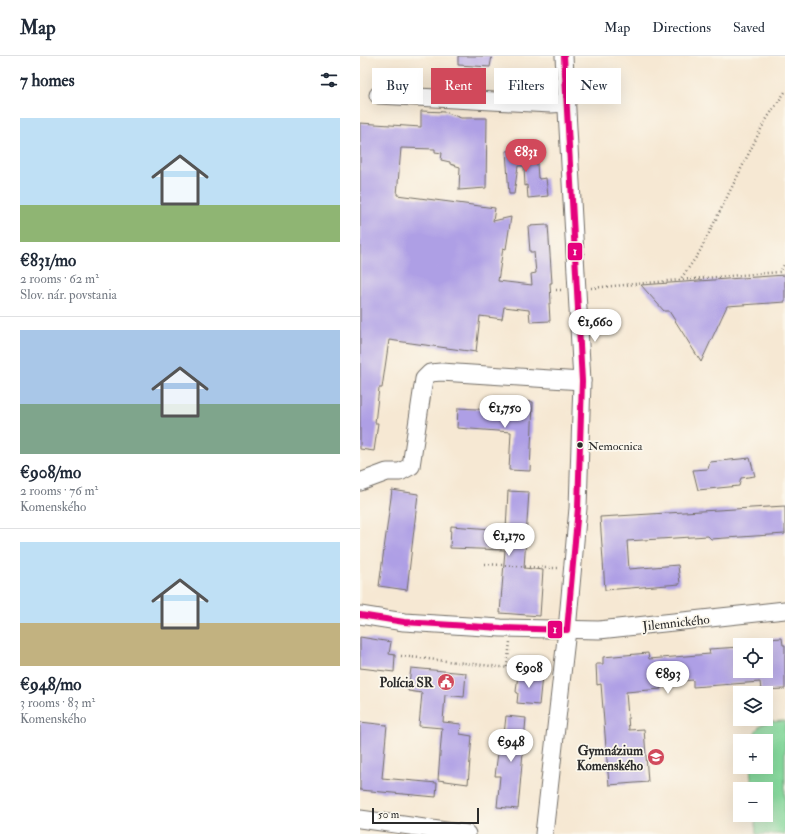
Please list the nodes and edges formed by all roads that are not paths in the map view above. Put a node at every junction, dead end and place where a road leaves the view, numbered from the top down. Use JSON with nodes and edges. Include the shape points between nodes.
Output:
{"nodes":[{"id":1,"x":564,"y":56,"type":"edge"},
{"id":2,"x":566,"y":88,"type":"edge"},
{"id":3,"x":423,"y":97,"type":"edge"},
{"id":4,"x":566,"y":104,"type":"edge"},
{"id":5,"x":567,"y":104,"type":"edge"},
{"id":6,"x":582,"y":381,"type":"junction"},
{"id":7,"x":360,"y":482,"type":"edge"},
{"id":8,"x":785,"y":610,"type":"edge"},
{"id":9,"x":360,"y":615,"type":"edge"},
{"id":10,"x":567,"y":630,"type":"junction"},
{"id":11,"x":360,"y":819,"type":"edge"},
{"id":12,"x":467,"y":834,"type":"edge"},
{"id":13,"x":544,"y":834,"type":"edge"}],
"edges":[{"from":1,"to":2,"type":"street"},
{"from":3,"to":4,"type":"street"},
{"from":5,"to":6,"type":"street","via":[[582,289]]},
{"from":6,"to":7,"type":"street","via":[[430,373],[424,379],[410,466],[400,472],[387,472]]},
{"from":6,"to":10,"type":"street","via":[[578,508]]},
{"from":8,"to":10,"type":"street","name":"Jilemnického","via":[[599,630]]},
{"from":9,"to":10,"type":"street","name":"Jilemnického","via":[[404,622]]},
{"from":10,"to":13,"type":"street"},
{"from":11,"to":12,"type":"street"}]}
